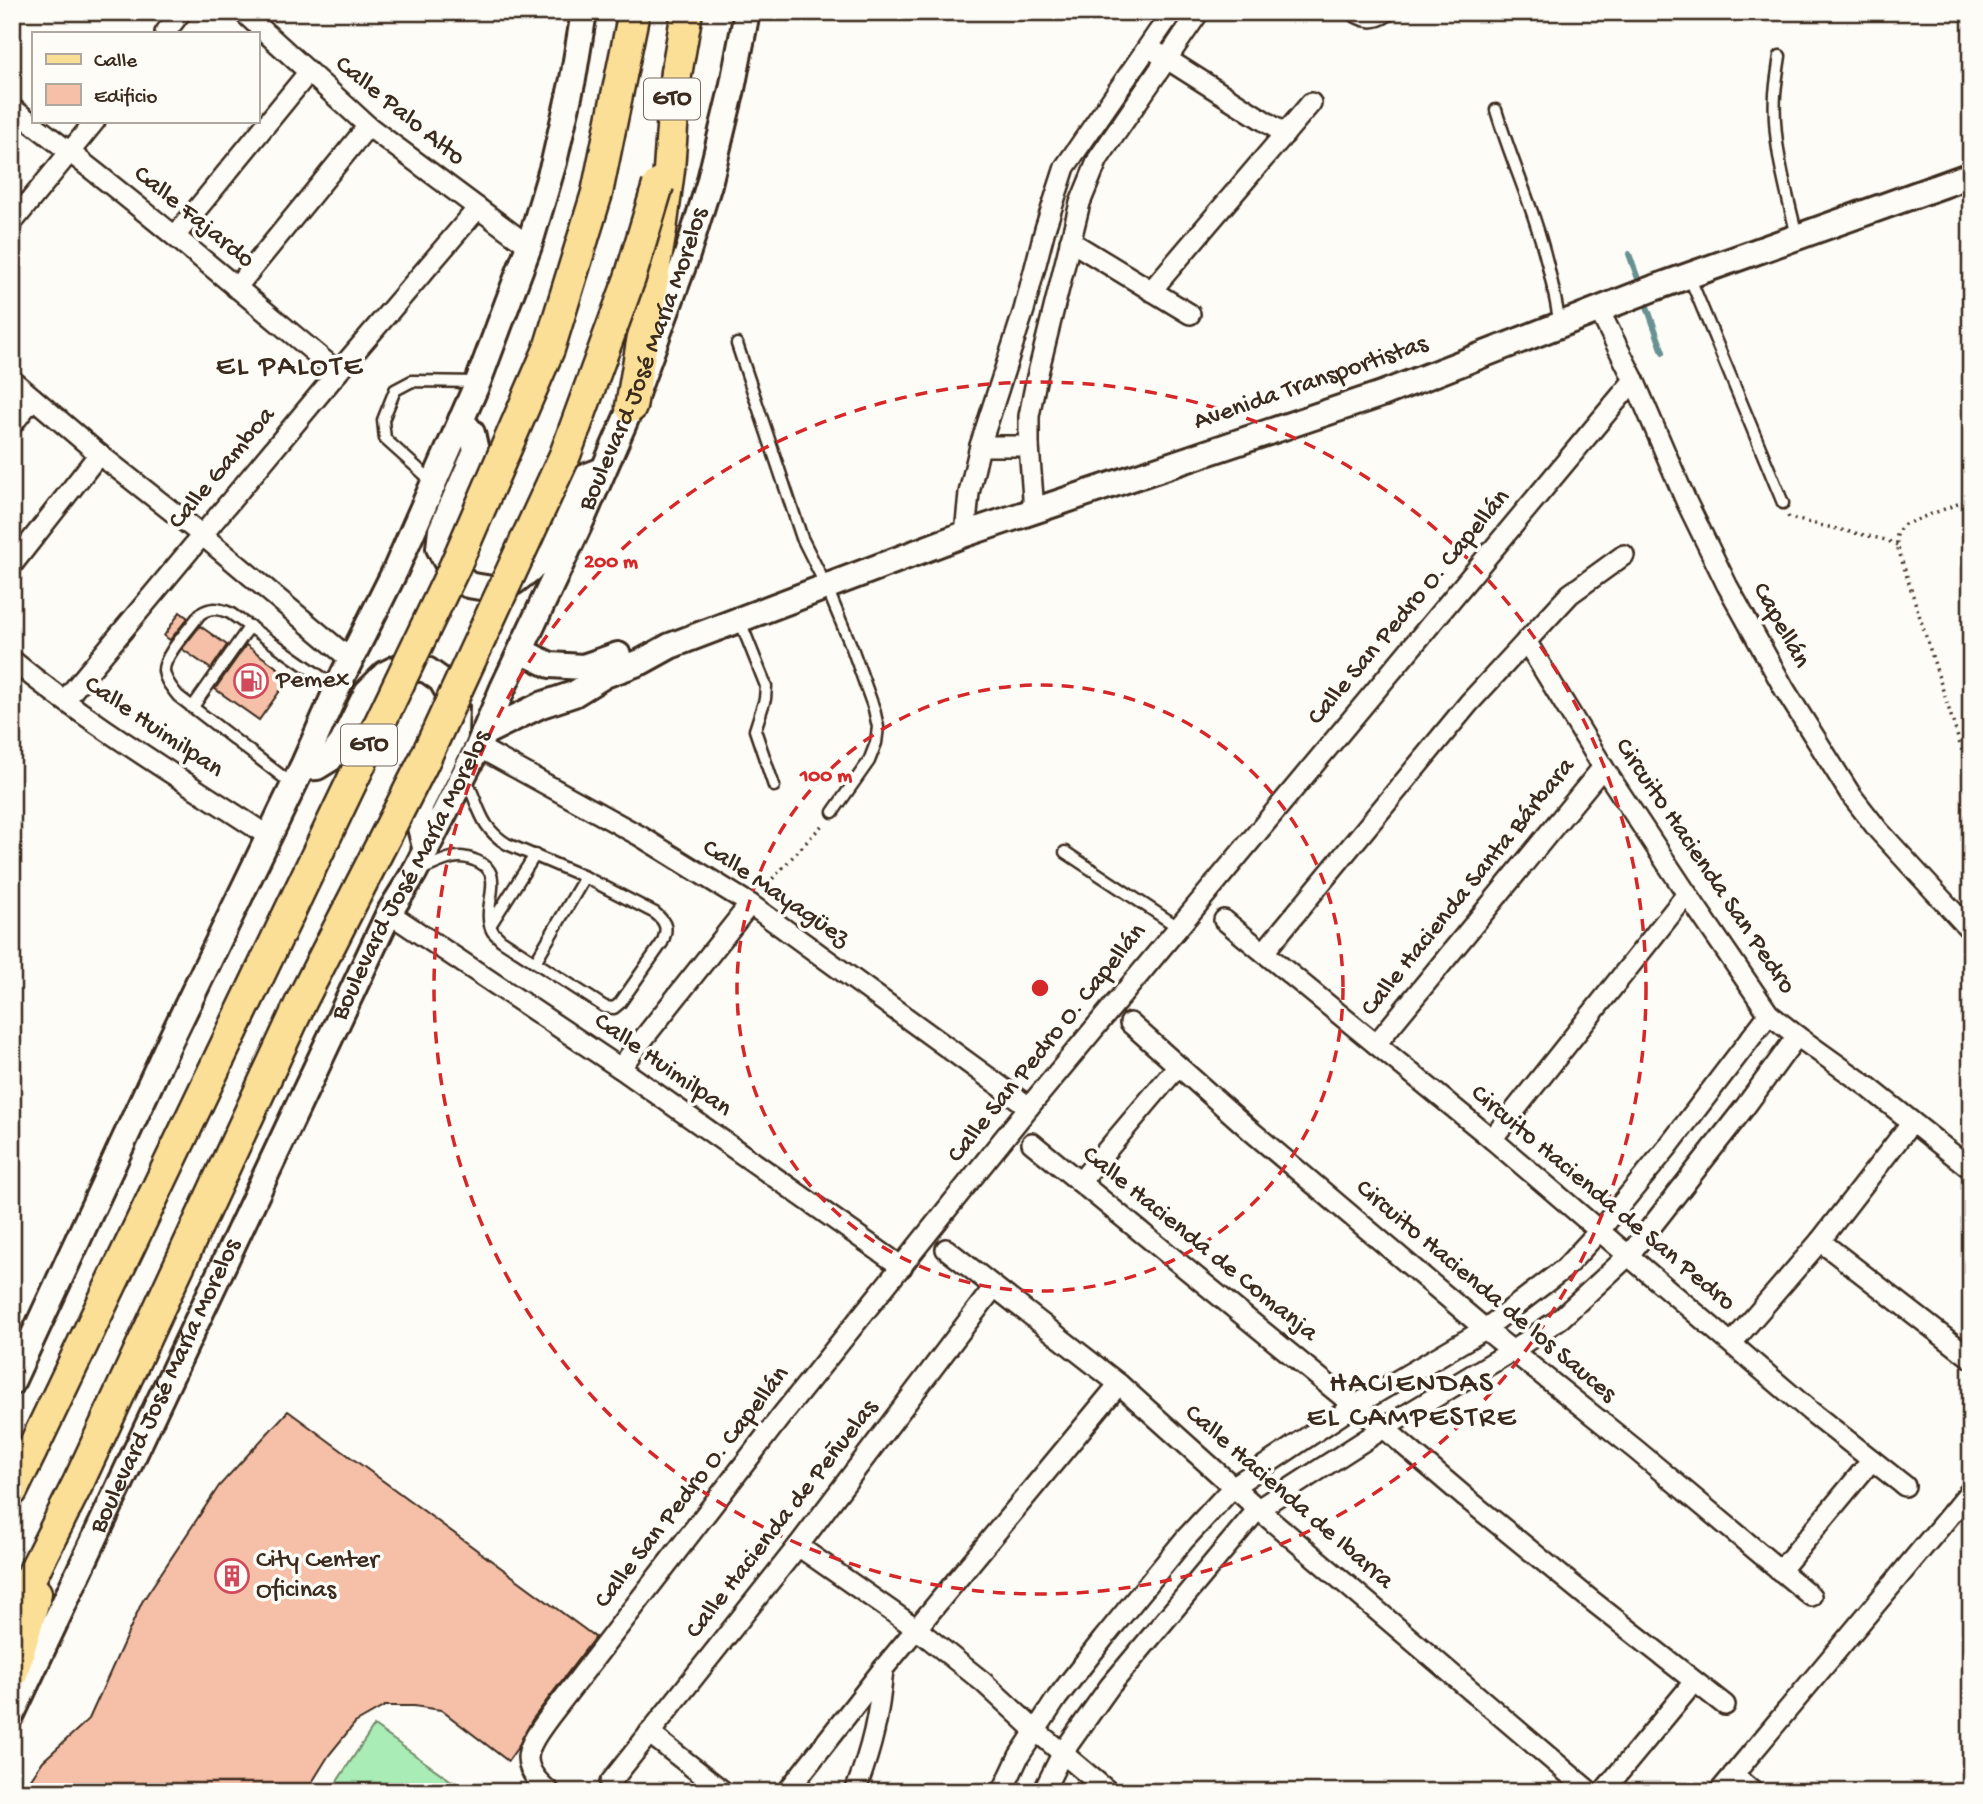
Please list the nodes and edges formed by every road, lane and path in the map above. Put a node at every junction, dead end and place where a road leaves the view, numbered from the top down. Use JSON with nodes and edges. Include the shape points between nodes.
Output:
{"nodes":[{"id":1,"x":181,"y":12,"type":"edge"},
{"id":2,"x":243,"y":12,"type":"edge"},
{"id":3,"x":584,"y":12,"type":"edge"},
{"id":4,"x":634,"y":12,"type":"edge"},
{"id":5,"x":687,"y":12,"type":"edge"},
{"id":6,"x":747,"y":12,"type":"edge"},
{"id":7,"x":1172,"y":12,"type":"edge"},
{"id":8,"x":1199,"y":12,"type":"edge"},
{"id":9,"x":1356,"y":12,"type":"edge"},
{"id":10,"x":1385,"y":12,"type":"edge"},
{"id":11,"x":165,"y":32,"type":"edge"},
{"id":12,"x":1148,"y":46,"type":"junction"},
{"id":13,"x":1780,"y":56,"type":"dead end"},
{"id":14,"x":1167,"y":59,"type":"junction"},
{"id":15,"x":676,"y":71,"type":"junction"},
{"id":16,"x":308,"y":73,"type":"junction"},
{"id":17,"x":1311,"y":103,"type":"dead end"},
{"id":18,"x":12,"y":108,"type":"edge"},
{"id":19,"x":1496,"y":110,"type":"dead end"},
{"id":20,"x":94,"y":122,"type":"edge"},
{"id":21,"x":368,"y":126,"type":"junction"},
{"id":22,"x":1285,"y":134,"type":"junction"},
{"id":23,"x":71,"y":152,"type":"junction"},
{"id":24,"x":1971,"y":175,"type":"edge"},
{"id":25,"x":478,"y":208,"type":"junction"},
{"id":26,"x":12,"y":223,"type":"edge"},
{"id":27,"x":175,"y":236,"type":"junction"},
{"id":28,"x":1798,"y":236,"type":"junction"},
{"id":29,"x":1070,"y":241,"type":"junction"},
{"id":30,"x":530,"y":246,"type":"junction"},
{"id":31,"x":1689,"y":275,"type":"junction"},
{"id":32,"x":236,"y":288,"type":"junction"},
{"id":33,"x":1151,"y":291,"type":"junction"},
{"id":34,"x":1608,"y":306,"type":"junction"},
{"id":35,"x":1190,"y":314,"type":"dead end"},
{"id":36,"x":1560,"y":326,"type":"junction"},
{"id":37,"x":737,"y":344,"type":"dead end"},
{"id":38,"x":338,"y":372,"type":"junction"},
{"id":39,"x":12,"y":380,"type":"edge"},
{"id":40,"x":1634,"y":380,"type":"junction"},
{"id":41,"x":478,"y":382,"type":"junction"},
{"id":42,"x":33,"y":398,"type":"junction"},
{"id":43,"x":631,"y":407,"type":"junction"},
{"id":44,"x":461,"y":420,"type":"junction"},
{"id":45,"x":12,"y":425,"type":"edge"},
{"id":46,"x":980,"y":446,"type":"junction"},
{"id":47,"x":1029,"y":446,"type":"junction"},
{"id":48,"x":99,"y":454,"type":"junction"},
{"id":49,"x":603,"y":470,"type":"junction"},
{"id":50,"x":434,"y":483,"type":"junction"},
{"id":51,"x":1971,"y":499,"type":"edge"},
{"id":52,"x":1783,"y":503,"type":"joint"},
{"id":53,"x":1034,"y":510,"type":"junction"},
{"id":54,"x":965,"y":534,"type":"junction"},
{"id":55,"x":202,"y":535,"type":"junction"},
{"id":56,"x":1897,"y":545,"type":"junction"},
{"id":57,"x":1624,"y":555,"type":"dead end"},
{"id":58,"x":12,"y":565,"type":"edge"},
{"id":59,"x":827,"y":588,"type":"junction"},
{"id":60,"x":739,"y":620,"type":"junction"},
{"id":61,"x":250,"y":626,"type":"junction"},
{"id":62,"x":1526,"y":641,"type":"junction"},
{"id":63,"x":670,"y":646,"type":"junction"},
{"id":64,"x":521,"y":652,"type":"junction"},
{"id":65,"x":12,"y":660,"type":"edge"},
{"id":66,"x":351,"y":660,"type":"junction"},
{"id":67,"x":338,"y":688,"type":"junction"},
{"id":68,"x":65,"y":700,"type":"junction"},
{"id":69,"x":192,"y":708,"type":"junction"},
{"id":70,"x":481,"y":740,"type":"junction"},
{"id":71,"x":1971,"y":763,"type":"edge"},
{"id":72,"x":1603,"y":767,"type":"junction"},
{"id":73,"x":464,"y":775,"type":"junction"},
{"id":74,"x":297,"y":776,"type":"junction"},
{"id":75,"x":775,"y":786,"type":"dead end"},
{"id":76,"x":833,"y":812,"type":"joint"},
{"id":77,"x":268,"y":836,"type":"junction"},
{"id":78,"x":426,"y":851,"type":"junction"},
{"id":79,"x":1065,"y":852,"type":"dead end"},
{"id":80,"x":535,"y":855,"type":"junction"},
{"id":81,"x":414,"y":873,"type":"junction"},
{"id":82,"x":585,"y":877,"type":"junction"},
{"id":83,"x":1687,"y":894,"type":"junction"},
{"id":84,"x":750,"y":904,"type":"junction"},
{"id":85,"x":388,"y":913,"type":"junction"},
{"id":86,"x":1224,"y":920,"type":"dead end"},
{"id":87,"x":491,"y":924,"type":"junction"},
{"id":88,"x":1178,"y":927,"type":"junction"},
{"id":89,"x":1971,"y":931,"type":"edge"},
{"id":90,"x":1264,"y":952,"type":"junction"},
{"id":91,"x":535,"y":962,"type":"junction"},
{"id":92,"x":1769,"y":1014,"type":"junction"},
{"id":93,"x":1130,"y":1023,"type":"dead end"},
{"id":94,"x":1797,"y":1037,"type":"junction"},
{"id":95,"x":1376,"y":1044,"type":"junction"},
{"id":96,"x":1178,"y":1066,"type":"junction"},
{"id":97,"x":620,"y":1068,"type":"junction"},
{"id":98,"x":1028,"y":1107,"type":"junction"},
{"id":99,"x":1912,"y":1122,"type":"junction"},
{"id":100,"x":1492,"y":1139,"type":"junction"},
{"id":101,"x":1032,"y":1143,"type":"dead end"},
{"id":102,"x":1971,"y":1169,"type":"edge"},
{"id":103,"x":1080,"y":1182,"type":"junction"},
{"id":104,"x":1600,"y":1230,"type":"junction"},
{"id":105,"x":1820,"y":1241,"type":"junction"},
{"id":106,"x":946,"y":1249,"type":"dead end"},
{"id":107,"x":1629,"y":1255,"type":"junction"},
{"id":108,"x":902,"y":1267,"type":"junction"},
{"id":109,"x":994,"y":1287,"type":"junction"},
{"id":110,"x":1486,"y":1329,"type":"junction"},
{"id":111,"x":1732,"y":1343,"type":"junction"},
{"id":112,"x":1512,"y":1351,"type":"junction"},
{"id":113,"x":1970,"y":1357,"type":"edge"},
{"id":114,"x":12,"y":1382,"type":"edge"},
{"id":115,"x":1119,"y":1384,"type":"junction"},
{"id":116,"x":1354,"y":1406,"type":"junction"},
{"id":117,"x":1384,"y":1428,"type":"junction"},
{"id":118,"x":1872,"y":1460,"type":"junction"},
{"id":119,"x":1234,"y":1486,"type":"junction"},
{"id":120,"x":1905,"y":1486,"type":"dead end"},
{"id":121,"x":12,"y":1490,"type":"edge"},
{"id":122,"x":1971,"y":1490,"type":"edge"},
{"id":123,"x":1258,"y":1508,"type":"junction"},
{"id":124,"x":54,"y":1532,"type":"junction"},
{"id":125,"x":798,"y":1546,"type":"junction"},
{"id":126,"x":1780,"y":1571,"type":"junction"},
{"id":127,"x":1811,"y":1596,"type":"dead end"},
{"id":128,"x":12,"y":1615,"type":"edge"},
{"id":129,"x":917,"y":1629,"type":"junction"},
{"id":130,"x":883,"y":1669,"type":"junction"},
{"id":131,"x":12,"y":1674,"type":"edge"},
{"id":132,"x":1695,"y":1682,"type":"junction"},
{"id":133,"x":1725,"y":1705,"type":"dead end"},
{"id":134,"x":12,"y":1714,"type":"edge"},
{"id":135,"x":1036,"y":1731,"type":"junction"},
{"id":136,"x":649,"y":1733,"type":"junction"},
{"id":137,"x":1063,"y":1752,"type":"junction"},
{"id":138,"x":1732,"y":1775,"type":"junction"},
{"id":139,"x":610,"y":1783,"type":"dead end"},
{"id":140,"x":550,"y":1792,"type":"edge"},
{"id":141,"x":724,"y":1792,"type":"edge"},
{"id":142,"x":787,"y":1792,"type":"edge"},
{"id":143,"x":855,"y":1792,"type":"edge"},
{"id":144,"x":1002,"y":1792,"type":"edge"},
{"id":145,"x":1043,"y":1792,"type":"edge"},
{"id":146,"x":1109,"y":1792,"type":"edge"},
{"id":147,"x":1590,"y":1792,"type":"edge"},
{"id":148,"x":1603,"y":1792,"type":"edge"},
{"id":149,"x":1719,"y":1792,"type":"edge"},
{"id":150,"x":1753,"y":1792,"type":"edge"}],
"edges":[{"from":1,"to":11,"type":"street"},
{"from":2,"to":16,"type":"street","name":"Calle Palo Alto"},
{"from":3,"to":30,"type":"street","via":[[557,150]]},
{"from":4,"to":121,"type":"main road","number":"GTO","bridge":true,"via":[[597,192],[549,349],[455,566]]},
{"from":5,"to":15,"type":"main road","name":"Boulevard José María Morelos","number":"GTO"},
{"from":6,"to":43,"type":"street","name":"Boulevard José María Morelos","via":[[709,184]]},
{"from":7,"to":12,"type":"street"},
{"from":8,"to":14,"type":"street"},
{"from":9,"to":10,"type":"street","via":[[1370,18]]},
{"from":12,"to":14,"type":"street"},
{"from":12,"to":46,"type":"street","via":[[1065,167]]},
{"from":13,"to":28,"type":"lane","via":[[1776,134]]},
{"from":14,"to":22,"type":"street"},
{"from":14,"to":29,"type":"street","via":[[1098,159]]},
{"from":15,"to":43,"type":"main road","via":[[661,230]]},
{"from":15,"to":124,"type":"main road","name":"Boulevard José María Morelos","number":"GTO","bridge":true,"via":[[658,185],[626,291],[560,467],[423,763],[302,1000]]},
{"from":16,"to":21,"type":"street","name":"Calle Palo Alto"},
{"from":16,"to":27,"type":"street"},
{"from":17,"to":22,"type":"street"},
{"from":18,"to":23,"type":"street","name":"Calle Fajardo"},
{"from":19,"to":36,"type":"lane","via":[[1546,256]]},
{"from":20,"to":23,"type":"street"},
{"from":21,"to":25,"type":"street","name":"Calle Palo Alto"},
{"from":21,"to":32,"type":"street"},
{"from":22,"to":33,"type":"street"},
{"from":23,"to":26,"type":"street"},
{"from":23,"to":27,"type":"street","name":"Calle Fajardo"},
{"from":24,"to":28,"type":"street","name":"Avenida Transportistas"},
{"from":25,"to":30,"type":"street","name":"Calle Palo Alto"},
{"from":25,"to":38,"type":"street","name":"Calle Gamboa"},
{"from":27,"to":32,"type":"street","name":"Calle Fajardo"},
{"from":28,"to":31,"type":"street","name":"Avenida Transportistas"},
{"from":29,"to":33,"type":"street"},
{"from":29,"to":47,"type":"street","via":[[1029,416]]},
{"from":30,"to":41,"type":"street"},
{"from":31,"to":34,"type":"street","name":"Avenida Transportistas"},
{"from":31,"to":52,"type":"lane"},
{"from":32,"to":38,"type":"street","name":"Calle Fajardo"},
{"from":33,"to":35,"type":"street"},
{"from":34,"to":36,"type":"street","name":"Avenida Transportistas"},
{"from":34,"to":40,"type":"street","name":"Capellán"},
{"from":36,"to":53,"type":"street","name":"Avenida Transportistas","via":[[1382,394]]},
{"from":37,"to":59,"type":"lane","via":[[802,538]]},
{"from":38,"to":55,"type":"street","name":"Calle Gamboa"},
{"from":39,"to":42,"type":"street"},
{"from":40,"to":88,"type":"street","name":"Calle San Pedro O. Capellán"},
{"from":40,"to":89,"type":"street","name":"Capellán","via":[[1686,501],[1785,690],[1851,795]]},
{"from":41,"to":44,"type":"street"},
{"from":41,"to":50,"type":"lane","via":[[412,381],[395,390],[383,420],[385,439]]},
{"from":42,"to":45,"type":"street"},
{"from":42,"to":48,"type":"street"},
{"from":43,"to":49,"type":"street","name":"Boulevard José María Morelos"},
{"from":44,"to":49,"type":"street","via":[[472,433],[476,451],[441,530],[439,548],[468,585],[492,589],[514,582],[537,564],[572,488]]},
{"from":44,"to":50,"type":"street"},
{"from":46,"to":47,"type":"street"},
{"from":46,"to":54,"type":"street"},
{"from":47,"to":53,"type":"street"},
{"from":48,"to":55,"type":"street"},
{"from":48,"to":58,"type":"street"},
{"from":49,"to":64,"type":"street","name":"Boulevard José María Morelos"},
{"from":50,"to":66,"type":"street"},
{"from":51,"to":56,"type":"path","via":[[1905,524],[1896,535]]},
{"from":52,"to":56,"type":"path","via":[[1789,518]]},
{"from":53,"to":54,"type":"street","name":"Avenida Transportistas"},
{"from":54,"to":59,"type":"street","name":"Avenida Transportistas"},
{"from":55,"to":66,"type":"street"},
{"from":55,"to":68,"type":"street","name":"Calle Gamboa"},
{"from":56,"to":71,"type":"path","via":[[1964,757]]},
{"from":57,"to":62,"type":"street","via":[[1570,594]]},
{"from":59,"to":60,"type":"street","name":"Avenida Transportistas"},
{"from":59,"to":76,"type":"lane","via":[[878,727],[869,761]]},
{"from":60,"to":63,"type":"street","name":"Avenida Transportistas"},
{"from":60,"to":75,"type":"lane","via":[[766,686],[755,730]]},
{"from":61,"to":67,"type":"lane"},
{"from":61,"to":69,"type":"lane"},
{"from":61,"to":69,"type":"lane","via":[[218,608],[208,609],[172,652],[164,672],[178,696]]},
{"from":62,"to":72,"type":"street","name":"Circuito Hacienda San Pedro"},
{"from":62,"to":90,"type":"street","via":[[1469,703]]},
{"from":63,"to":64,"type":"street","name":"Avenida Transportistas","via":[[622,653],[583,667],[551,665]]},
{"from":63,"to":70,"type":"street","name":"Avenida Transportistas","via":[[534,709]]},
{"from":64,"to":70,"type":"street","name":"Boulevard José María Morelos"},
{"from":65,"to":68,"type":"street","name":"Calle Huimilpan"},
{"from":66,"to":67,"type":"street"},
{"from":67,"to":74,"type":"street"},
{"from":68,"to":77,"type":"street","name":"Calle Huimilpan"},
{"from":69,"to":74,"type":"lane"},
{"from":70,"to":73,"type":"street","name":"Boulevard José María Morelos"},
{"from":70,"to":84,"type":"street","name":"Calle Mayagüez"},
{"from":72,"to":83,"type":"street","name":"Circuito Hacienda San Pedro"},
{"from":72,"to":95,"type":"street","name":"Calle Hacienda Santa Bárbara"},
{"from":73,"to":78,"type":"street","name":"Boulevard José María Morelos"},
{"from":73,"to":80,"type":"lane","via":[[488,829],[507,844]]},
{"from":74,"to":77,"type":"street"},
{"from":74,"to":78,"type":"street","via":[[330,759],[368,692],[385,674],[401,666],[427,670],[441,680],[456,706],[455,734],[420,806]]},
{"from":76,"to":84,"type":"path"},
{"from":77,"to":114,"type":"street"},
{"from":78,"to":81,"type":"street","name":"Boulevard José María Morelos"},
{"from":79,"to":88,"type":"lane"},
{"from":80,"to":82,"type":"lane"},
{"from":80,"to":87,"type":"lane"},
{"from":81,"to":85,"type":"street","name":"Boulevard José María Morelos"},
{"from":81,"to":87,"type":"lane","via":[[452,858],[485,865],[493,880]]},
{"from":82,"to":91,"type":"lane"},
{"from":82,"to":91,"type":"lane","via":[[663,920],[666,934],[656,955],[614,1008],[600,1004]]},
{"from":83,"to":92,"type":"street","name":"Circuito Hacienda San Pedro"},
{"from":83,"to":100,"type":"street"},
{"from":84,"to":97,"type":"street"},
{"from":84,"to":98,"type":"street","name":"Calle Mayagüez"},
{"from":85,"to":97,"type":"street","name":"Calle Huimilpan"},
{"from":85,"to":134,"type":"street","name":"Boulevard José María Morelos"},
{"from":86,"to":90,"type":"street","name":"Circuito Hacienda de San Pedro"},
{"from":87,"to":91,"type":"lane","via":[[501,940]]},
{"from":88,"to":98,"type":"street","name":"Calle San Pedro O. Capellán"},
{"from":90,"to":95,"type":"street","name":"Circuito Hacienda de San Pedro"},
{"from":92,"to":94,"type":"street","name":"Circuito Hacienda San Pedro"},
{"from":92,"to":104,"type":"street"},
{"from":93,"to":96,"type":"street","name":"Circuito Hacienda de los Sauces"},
{"from":94,"to":99,"type":"street","name":"Circuito Hacienda San Pedro"},
{"from":94,"to":107,"type":"street"},
{"from":95,"to":100,"type":"street","name":"Circuito Hacienda de San Pedro"},
{"from":96,"to":103,"type":"street"},
{"from":96,"to":110,"type":"street","name":"Circuito Hacienda de los Sauces"},
{"from":97,"to":108,"type":"street","name":"Calle Huimilpan"},
{"from":98,"to":108,"type":"street","name":"Calle San Pedro O. Capellán"},
{"from":99,"to":102,"type":"street","name":"Circuito Hacienda San Pedro"},
{"from":99,"to":105,"type":"street"},
{"from":100,"to":104,"type":"street","name":"Circuito Hacienda de San Pedro"},
{"from":101,"to":103,"type":"street","name":"Calle Hacienda de Comanja"},
{"from":103,"to":116,"type":"street","name":"Calle Hacienda de Comanja"},
{"from":104,"to":107,"type":"street","name":"Circuito Hacienda de San Pedro"},
{"from":104,"to":110,"type":"street","via":[[1565,1268]]},
{"from":105,"to":111,"type":"street"},
{"from":105,"to":113,"type":"street"},
{"from":106,"to":109,"type":"street","name":"Calle Hacienda de Ibarra"},
{"from":107,"to":111,"type":"street","name":"Circuito Hacienda de San Pedro"},
{"from":107,"to":112,"type":"street","via":[[1561,1318]]},
{"from":108,"to":140,"type":"street","name":"Calle San Pedro O. Capellán","via":[[550,1716],[530,1746],[528,1759],[528,1766]]},
{"from":109,"to":115,"type":"street","name":"Calle Hacienda de Ibarra"},
{"from":109,"to":125,"type":"street","name":"Calle Hacienda de Peñuelas"},
{"from":110,"to":112,"type":"street","name":"Circuito Hacienda de los Sauces"},
{"from":110,"to":116,"type":"street"},
{"from":111,"to":118,"type":"street","name":"Circuito Hacienda de San Pedro"},
{"from":112,"to":117,"type":"street"},
{"from":112,"to":126,"type":"street","name":"Circuito Hacienda de los Sauces"},
{"from":115,"to":119,"type":"street","name":"Calle Hacienda de Ibarra"},
{"from":115,"to":129,"type":"street"},
{"from":116,"to":117,"type":"street","name":"Calle Hacienda de Comanja"},
{"from":116,"to":119,"type":"street"},
{"from":117,"to":123,"type":"street"},
{"from":117,"to":132,"type":"street","name":"Calle Hacienda de Comanja"},
{"from":118,"to":120,"type":"street","name":"Circuito Hacienda de San Pedro"},
{"from":118,"to":126,"type":"street"},
{"from":119,"to":123,"type":"street","name":"Calle Hacienda de Ibarra"},
{"from":119,"to":135,"type":"street","via":[[1103,1639]]},
{"from":122,"to":138,"type":"street"},
{"from":123,"to":137,"type":"street","via":[[1129,1661]]},
{"from":123,"to":147,"type":"street","name":"Calle Hacienda de Ibarra"},
{"from":124,"to":128,"type":"main road","name":"Boulevard José María Morelos","number":"GTO"},
{"from":124,"to":131,"type":"main road"},
{"from":125,"to":129,"type":"street"},
{"from":125,"to":136,"type":"street","name":"Calle Hacienda de Peñuelas"},
{"from":126,"to":127,"type":"street","name":"Circuito Hacienda de los Sauces"},
{"from":129,"to":130,"type":"street"},
{"from":129,"to":135,"type":"street"},
{"from":130,"to":142,"type":"street"},
{"from":130,"to":143,"type":"street","via":[[879,1716]]},
{"from":132,"to":133,"type":"street","name":"Calle Hacienda de Comanja"},
{"from":132,"to":148,"type":"street"},
{"from":135,"to":137,"type":"street"},
{"from":135,"to":144,"type":"street"},
{"from":136,"to":139,"type":"street","name":"Calle Hacienda de Peñuelas"},
{"from":136,"to":141,"type":"street"},
{"from":137,"to":145,"type":"street"},
{"from":137,"to":146,"type":"street"},
{"from":138,"to":149,"type":"street"},
{"from":138,"to":150,"type":"street"}]}
